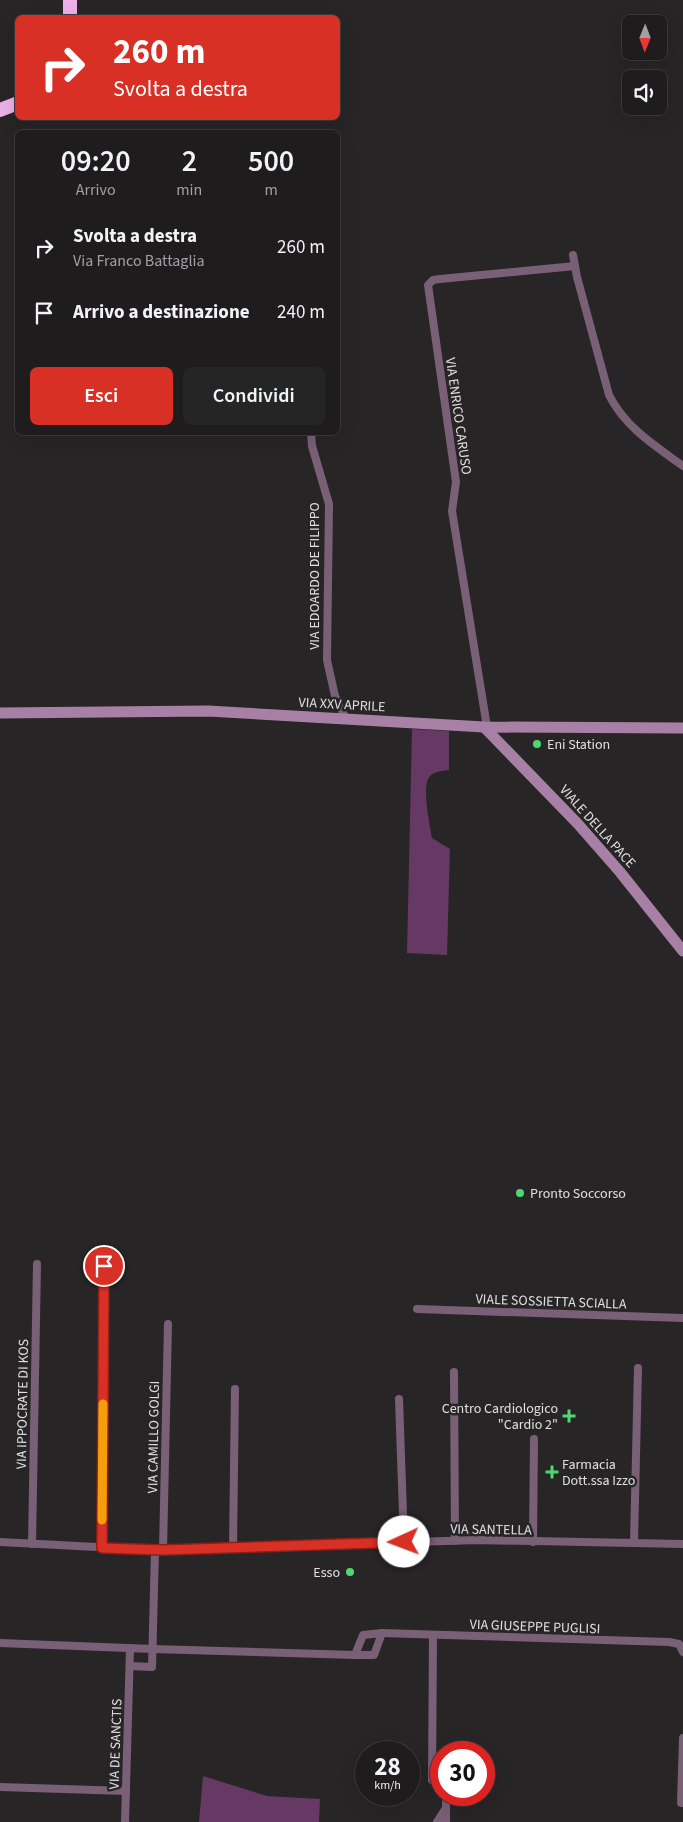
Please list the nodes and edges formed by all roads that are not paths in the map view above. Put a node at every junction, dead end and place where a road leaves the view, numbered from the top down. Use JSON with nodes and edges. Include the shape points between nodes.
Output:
{"nodes":[{"id":1,"x":62,"y":0,"type":"edge"},
{"id":2,"x":70,"y":0,"type":"edge"},
{"id":3,"x":63,"y":15,"type":"edge"},
{"id":4,"x":70,"y":15,"type":"edge"},
{"id":5,"x":15,"y":96,"type":"edge"},
{"id":6,"x":0,"y":102,"type":"edge"},
{"id":7,"x":15,"y":104,"type":"edge"},
{"id":8,"x":0,"y":110,"type":"edge"},
{"id":9,"x":573,"y":255,"type":"dead end"},
{"id":10,"x":575,"y":266,"type":"junction"},
{"id":11,"x":311,"y":435,"type":"edge"},
{"id":12,"x":683,"y":466,"type":"edge"},
{"id":13,"x":0,"y":713,"type":"edge"},
{"id":14,"x":346,"y":719,"type":"junction"},
{"id":15,"x":486,"y":727,"type":"junction"},
{"id":16,"x":683,"y":728,"type":"edge"},
{"id":17,"x":683,"y":951,"type":"edge"},
{"id":18,"x":37,"y":1264,"type":"dead end"},
{"id":19,"x":104,"y":1266,"type":"dead end"},
{"id":20,"x":417,"y":1309,"type":"dead end"},
{"id":21,"x":683,"y":1318,"type":"edge"},
{"id":22,"x":168,"y":1324,"type":"dead end"},
{"id":23,"x":638,"y":1368,"type":"dead end"},
{"id":24,"x":454,"y":1372,"type":"dead end"},
{"id":25,"x":235,"y":1389,"type":"dead end"},
{"id":26,"x":399,"y":1399,"type":"dead end"},
{"id":27,"x":534,"y":1439,"type":"dead end"},
{"id":28,"x":455,"y":1541,"type":"junction"},
{"id":29,"x":0,"y":1542,"type":"edge"},
{"id":30,"x":404,"y":1542,"type":"junction"},
{"id":31,"x":533,"y":1542,"type":"junction"},
{"id":32,"x":634,"y":1543,"type":"junction"},
{"id":33,"x":32,"y":1544,"type":"junction"},
{"id":34,"x":683,"y":1544,"type":"edge"},
{"id":35,"x":102,"y":1548,"type":"junction"},
{"id":36,"x":233,"y":1548,"type":"junction"},
{"id":37,"x":159,"y":1550,"type":"junction"},
{"id":38,"x":382,"y":1634,"type":"junction"},
{"id":39,"x":433,"y":1635,"type":"junction"},
{"id":40,"x":0,"y":1643,"type":"edge"},
{"id":41,"x":130,"y":1648,"type":"junction"},
{"id":42,"x":153,"y":1649,"type":"junction"},
{"id":43,"x":683,"y":1652,"type":"edge"},
{"id":44,"x":355,"y":1655,"type":"junction"},
{"id":45,"x":130,"y":1666,"type":"junction"},
{"id":46,"x":683,"y":1738,"type":"edge"},
{"id":47,"x":432,"y":1741,"type":"edge"},
{"id":48,"x":0,"y":1786,"type":"edge"},
{"id":49,"x":126,"y":1791,"type":"junction"},
{"id":50,"x":682,"y":1803,"type":"edge"},
{"id":51,"x":446,"y":1808,"type":"joint"},
{"id":52,"x":125,"y":1822,"type":"edge"},
{"id":53,"x":436,"y":1822,"type":"edge"},
{"id":54,"x":446,"y":1822,"type":"edge"}],
"edges":[{"from":1,"to":3,"type":"highway"},
{"from":2,"to":4,"type":"highway"},
{"from":5,"to":6,"type":"highway"},
{"from":7,"to":8,"type":"highway"},
{"from":9,"to":10,"type":"street"},
{"from":10,"to":12,"type":"street","via":[[615,407],[636,431]]},
{"from":10,"to":15,"type":"street","name":"VIA ENRICO CARUSO","via":[[440,279],[428,285],[456,482],[452,511]]},
{"from":11,"to":14,"type":"street","name":"VIA EDOARDO DE FILIPPO","via":[[328,504],[327,660],[335,696]]},
{"from":13,"to":14,"type":"street","name":"VIA XXV APRILE","via":[[208,711]]},
{"from":14,"to":15,"type":"street","name":"VIA XXV APRILE"},
{"from":15,"to":16,"type":"street","name":"VIA XXV APRILE"},
{"from":15,"to":17,"type":"street","name":"VIALE DELLA PACE","via":[[578,824]]},
{"from":18,"to":33,"type":"street","name":"VIA IPPOCRATE DI KOS"},
{"from":19,"to":35,"type":"street"},
{"from":20,"to":21,"type":"street","name":"VIALE SOSSIETTA SCIALLA"},
{"from":22,"to":37,"type":"street","name":"VIA CAMILLO GOLGI"},
{"from":23,"to":32,"type":"street"},
{"from":24,"to":28,"type":"street"},
{"from":25,"to":36,"type":"street"},
{"from":26,"to":30,"type":"street"},
{"from":27,"to":31,"type":"street"},
{"from":28,"to":30,"type":"street","name":"VIA SANTELLA"},
{"from":28,"to":31,"type":"street","name":"VIA SANTELLA"},
{"from":29,"to":33,"type":"street","name":"VIA SANTELLA"},
{"from":30,"to":36,"type":"street","name":"VIA SANTELLA"},
{"from":31,"to":32,"type":"street","name":"VIA SANTELLA"},
{"from":32,"to":34,"type":"street","name":"VIA SANTELLA"},
{"from":33,"to":35,"type":"street","name":"VIA SANTELLA"},
{"from":35,"to":37,"type":"street","name":"VIA SANTELLA"},
{"from":36,"to":37,"type":"street","name":"VIA SANTELLA"},
{"from":37,"to":42,"type":"street"},
{"from":38,"to":39,"type":"street","name":"VIA GIUSEPPE PUGLISI"},
{"from":38,"to":44,"type":"street","name":"VIA GIUSEPPE PUGLISI","via":[[363,1635]]},
{"from":38,"to":44,"type":"street","via":[[374,1655]]},
{"from":39,"to":43,"type":"street","name":"VIA GIUSEPPE PUGLISI","via":[[669,1642],[679,1644]]},
{"from":39,"to":47,"type":"street"},
{"from":40,"to":41,"type":"street"},
{"from":41,"to":42,"type":"street"},
{"from":41,"to":45,"type":"street","name":"VIA DE SANCTIS"},
{"from":42,"to":44,"type":"street"},
{"from":42,"to":45,"type":"street","via":[[152,1667]]},
{"from":45,"to":49,"type":"street","name":"VIA DE SANCTIS"},
{"from":46,"to":50,"type":"street"},
{"from":48,"to":49,"type":"street"},
{"from":49,"to":52,"type":"street","name":"VIA DE SANCTIS"},
{"from":51,"to":53,"type":"street"},
{"from":51,"to":54,"type":"street"}]}
